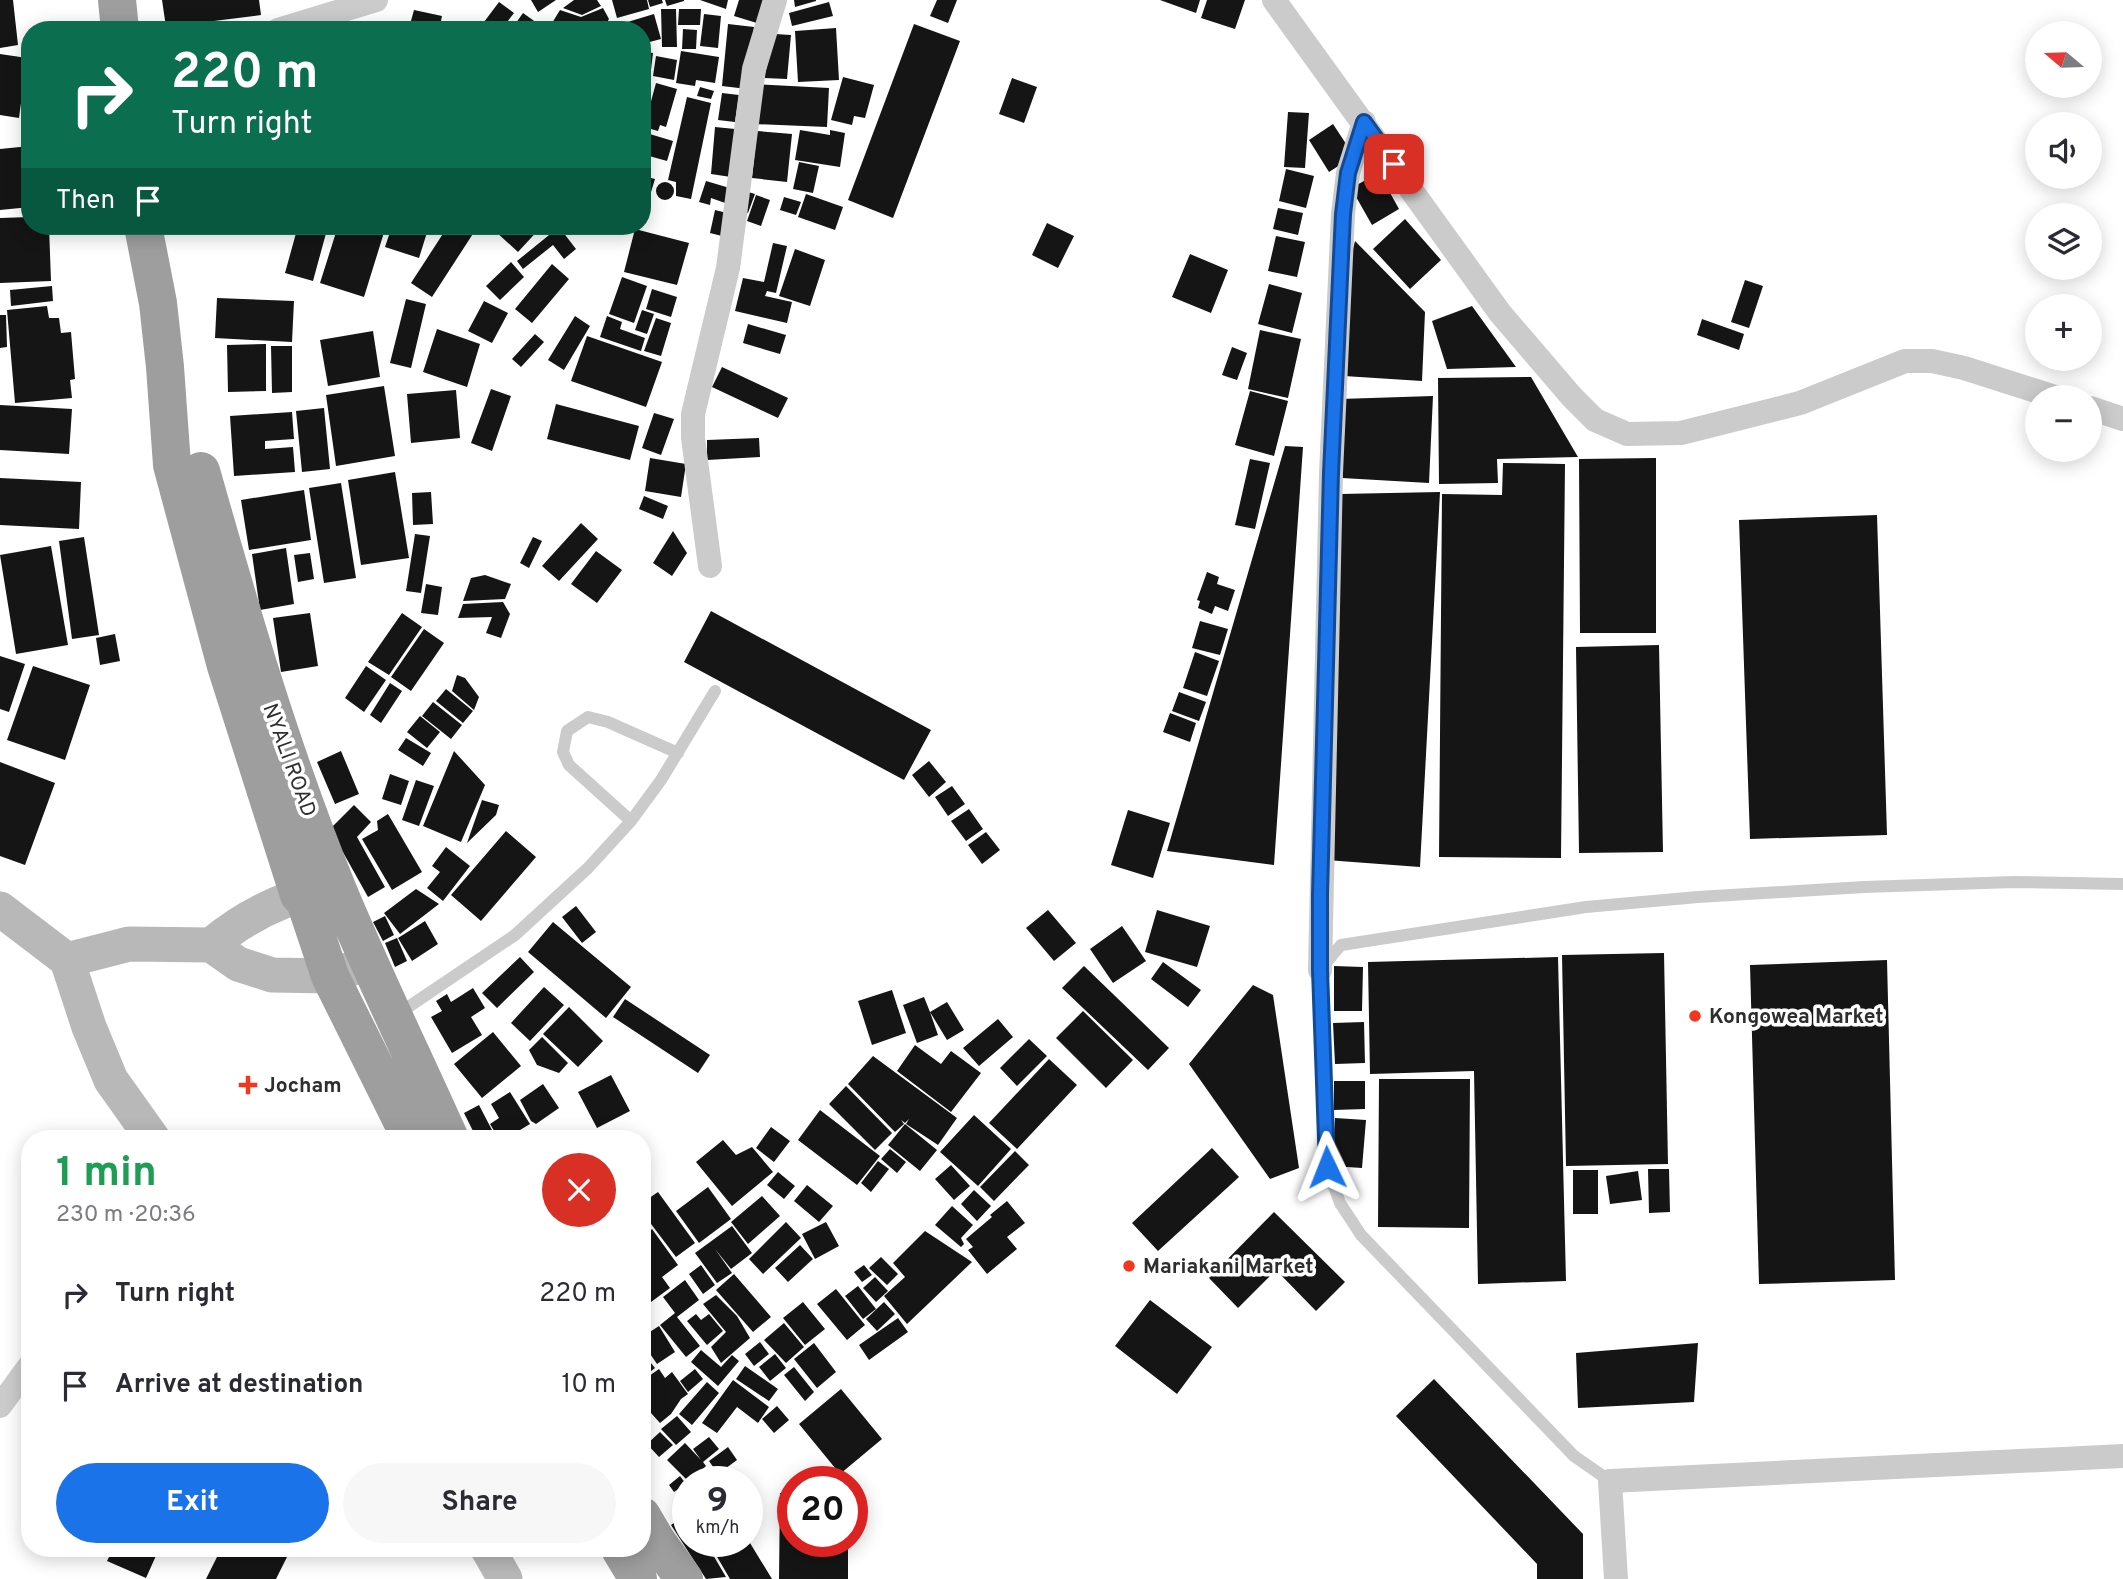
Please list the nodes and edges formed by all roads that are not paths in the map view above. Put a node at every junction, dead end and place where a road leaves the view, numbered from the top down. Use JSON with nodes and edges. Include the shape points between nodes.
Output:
{"nodes":[{"id":1,"x":117,"y":0,"type":"edge"},
{"id":2,"x":376,"y":0,"type":"edge"},
{"id":3,"x":775,"y":0,"type":"edge"},
{"id":4,"x":1274,"y":0,"type":"edge"},
{"id":5,"x":119,"y":21,"type":"edge"},
{"id":6,"x":307,"y":21,"type":"edge"},
{"id":7,"x":1364,"y":122,"type":"junction"},
{"id":8,"x":145,"y":235,"type":"edge"},
{"id":9,"x":165,"y":366,"type":"junction"},
{"id":10,"x":2025,"y":387,"type":"edge"},
{"id":11,"x":2102,"y":412,"type":"edge"},
{"id":12,"x":2123,"y":419,"type":"edge"},
{"id":13,"x":710,"y":566,"type":"dead end"},
{"id":14,"x":715,"y":691,"type":"dead end"},
{"id":15,"x":678,"y":753,"type":"junction"},
{"id":16,"x":631,"y":821,"type":"junction"},
{"id":17,"x":2123,"y":884,"type":"edge"},
{"id":18,"x":336,"y":886,"type":"junction"},
{"id":19,"x":299,"y":895,"type":"junction"},
{"id":20,"x":0,"y":909,"type":"edge"},
{"id":21,"x":211,"y":946,"type":"junction"},
{"id":22,"x":67,"y":960,"type":"junction"},
{"id":23,"x":368,"y":963,"type":"junction"},
{"id":24,"x":1320,"y":970,"type":"junction"},
{"id":25,"x":330,"y":976,"type":"junction"},
{"id":26,"x":395,"y":1016,"type":"junction"},
{"id":27,"x":147,"y":1130,"type":"edge"},
{"id":28,"x":407,"y":1130,"type":"edge"},
{"id":29,"x":446,"y":1130,"type":"edge"},
{"id":30,"x":21,"y":1377,"type":"edge"},
{"id":31,"x":0,"y":1406,"type":"edge"},
{"id":32,"x":2123,"y":1456,"type":"edge"},
{"id":33,"x":1610,"y":1481,"type":"junction"},
{"id":34,"x":651,"y":1532,"type":"edge"},
{"id":35,"x":493,"y":1557,"type":"edge"},
{"id":36,"x":625,"y":1557,"type":"edge"},
{"id":37,"x":505,"y":1579,"type":"edge"},
{"id":38,"x":639,"y":1579,"type":"edge"},
{"id":39,"x":684,"y":1579,"type":"edge"},
{"id":40,"x":1616,"y":1579,"type":"edge"}],
"edges":[{"from":1,"to":5,"type":"highway"},
{"from":2,"to":6,"type":"street"},
{"from":3,"to":13,"type":"street","via":[[754,69],[728,268],[693,414]]},
{"from":4,"to":7,"type":"street"},
{"from":7,"to":10,"type":"street","via":[[1500,313],[1595,420],[1627,434],[1681,433],[1800,403],[1905,361],[1964,368]]},
{"from":7,"to":24,"type":"street","via":[[1348,173],[1343,214],[1331,473]]},
{"from":8,"to":9,"type":"highway","name":"NYALI ROAD"},
{"from":9,"to":18,"type":"highway","name":"NYALI ROAD","via":[[270,708]]},
{"from":9,"to":19,"type":"highway","name":"NYALI ROAD","via":[[172,465],[226,666]]},
{"from":11,"to":12,"type":"street"},
{"from":14,"to":15,"type":"lane"},
{"from":15,"to":16,"type":"lane"},
{"from":15,"to":16,"type":"lane","via":[[588,717],[568,731],[563,752],[569,765]]},
{"from":16,"to":26,"type":"lane","via":[[515,935]]},
{"from":17,"to":24,"type":"lane","via":[[1864,887],[1586,906],[1341,945]]},
{"from":18,"to":19,"type":"main road"},
{"from":18,"to":23,"type":"highway","name":"NYALI ROAD"},
{"from":19,"to":21,"type":"main road","via":[[235,925]]},
{"from":19,"to":25,"type":"highway","name":"NYALI ROAD"},
{"from":20,"to":22,"type":"main road"},
{"from":21,"to":22,"type":"main road","via":[[129,944]]},
{"from":21,"to":25,"type":"main road","via":[[257,972]]},
{"from":22,"to":27,"type":"main road","via":[[111,1080]]},
{"from":23,"to":25,"type":"main road"},
{"from":23,"to":26,"type":"highway","name":"NYALI ROAD"},
{"from":24,"to":33,"type":"lane","via":[[1327,1167],[1340,1203],[1361,1235],[1574,1456]]},
{"from":25,"to":28,"type":"highway","name":"NYALI ROAD"},
{"from":26,"to":29,"type":"highway","name":"NYALI ROAD"},
{"from":30,"to":31,"type":"street"},
{"from":32,"to":33,"type":"street"},
{"from":33,"to":40,"type":"street"},
{"from":34,"to":39,"type":"highway"},
{"from":35,"to":37,"type":"main road"},
{"from":36,"to":38,"type":"highway"}]}
